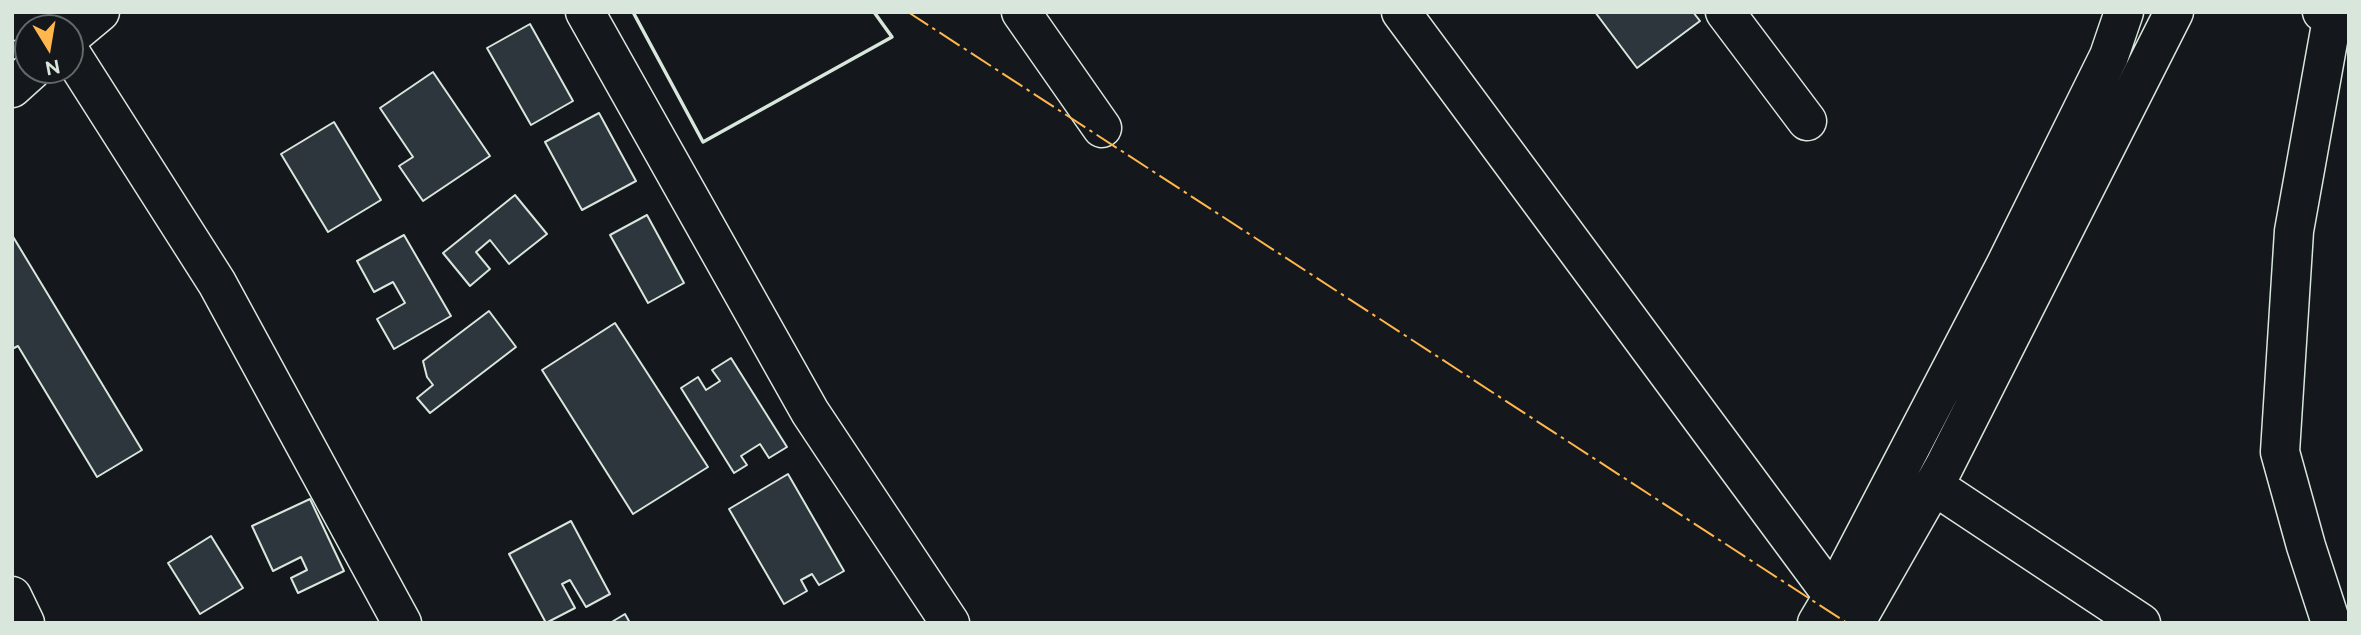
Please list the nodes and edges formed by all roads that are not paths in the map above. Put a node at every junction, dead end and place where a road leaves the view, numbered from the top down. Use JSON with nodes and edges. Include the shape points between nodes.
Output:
{"nodes":[{"id":1,"x":23,"y":12,"type":"edge"},
{"id":2,"x":100,"y":12,"type":"edge"},
{"id":3,"x":585,"y":12,"type":"edge"},
{"id":4,"x":1021,"y":12,"type":"edge"},
{"id":5,"x":1401,"y":12,"type":"edge"},
{"id":6,"x":1725,"y":12,"type":"edge"},
{"id":7,"x":2124,"y":12,"type":"edge"},
{"id":8,"x":2174,"y":12,"type":"edge"},
{"id":9,"x":2335,"y":19,"type":"edge"},
{"id":10,"x":12,"y":21,"type":"edge"},
{"id":11,"x":84,"y":25,"type":"edge"},
{"id":12,"x":84,"y":74,"type":"edge"},
{"id":13,"x":1807,"y":121,"type":"dead end"},
{"id":14,"x":1102,"y":128,"type":"dead end"},
{"id":15,"x":1933,"y":485,"type":"junction"},
{"id":16,"x":12,"y":596,"type":"edge"},
{"id":17,"x":1842,"y":612,"type":"edge"},
{"id":18,"x":25,"y":623,"type":"edge"},
{"id":19,"x":402,"y":623,"type":"edge"},
{"id":20,"x":950,"y":623,"type":"edge"},
{"id":21,"x":2141,"y":623,"type":"edge"},
{"id":22,"x":2330,"y":623,"type":"edge"}],
"edges":[{"from":1,"to":10,"type":"street"},
{"from":2,"to":11,"type":"street"},
{"from":3,"to":20,"type":"street","via":[[810,412]]},
{"from":4,"to":14,"type":"street"},
{"from":5,"to":17,"type":"street"},
{"from":6,"to":13,"type":"street"},
{"from":7,"to":17,"type":"street","via":[[2109,56]]},
{"from":8,"to":15,"type":"street"},
{"from":9,"to":22,"type":"street","via":[[2294,231],[2280,452]]},
{"from":12,"to":19,"type":"street","via":[[217,283]]},
{"from":15,"to":17,"type":"street"},
{"from":15,"to":21,"type":"street"},
{"from":16,"to":18,"type":"street"}]}
